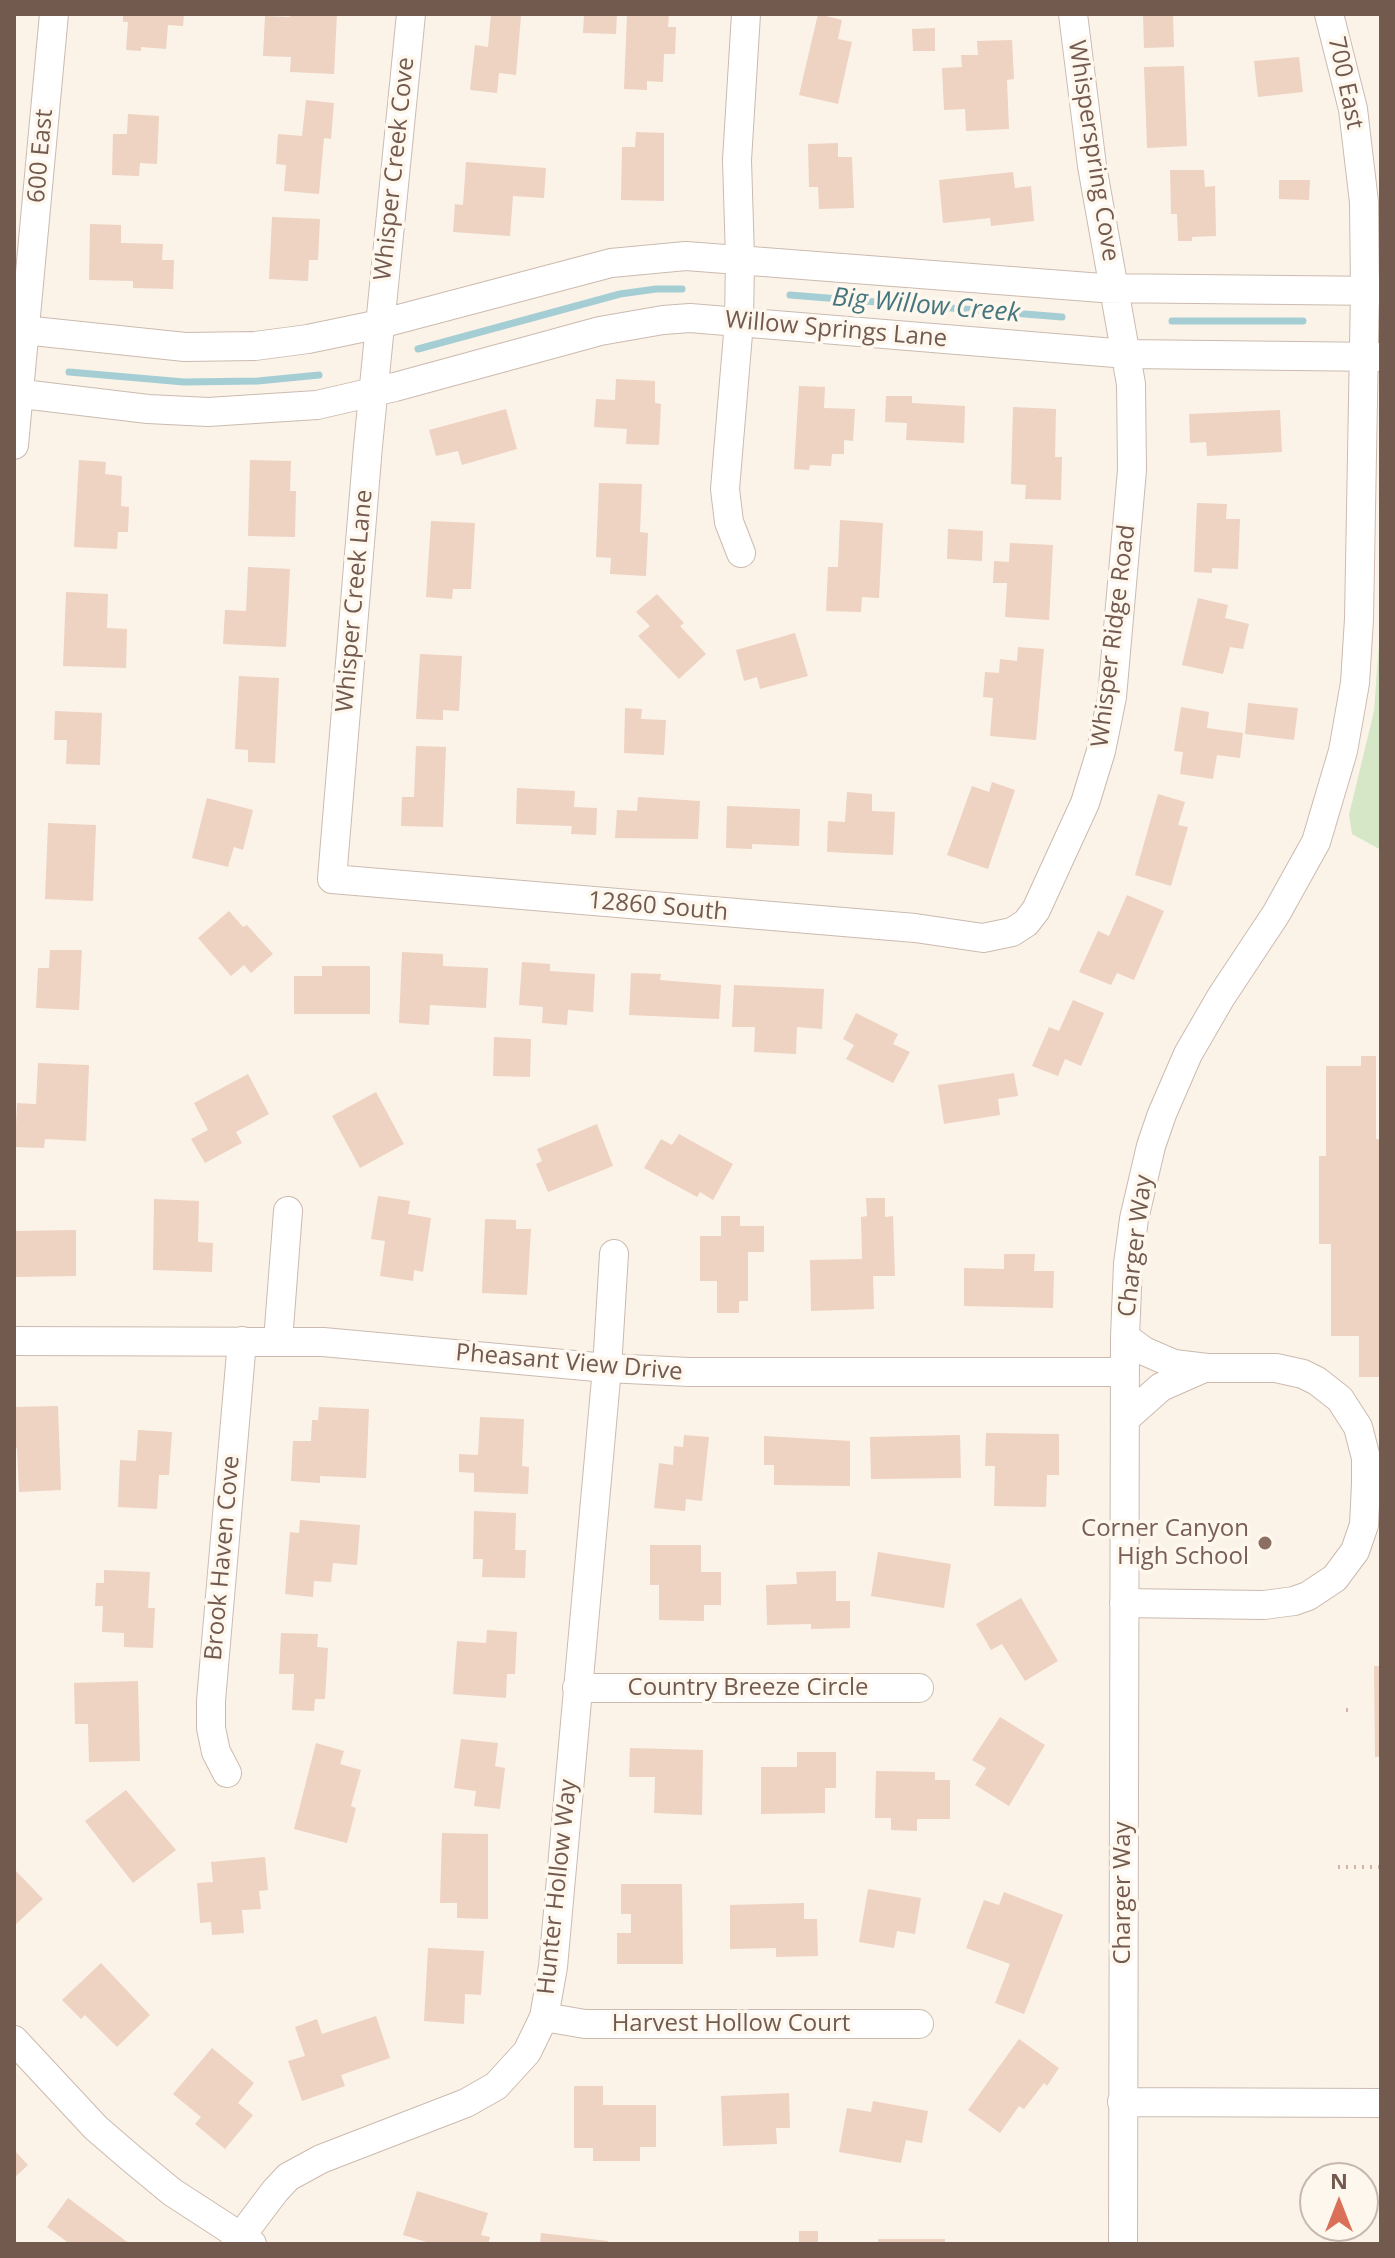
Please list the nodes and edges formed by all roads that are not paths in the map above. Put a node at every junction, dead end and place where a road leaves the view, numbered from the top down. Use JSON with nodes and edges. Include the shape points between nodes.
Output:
{"nodes":[{"id":1,"x":54,"y":14,"type":"edge"},
{"id":2,"x":411,"y":14,"type":"edge"},
{"id":3,"x":746,"y":14,"type":"edge"},
{"id":4,"x":1073,"y":14,"type":"edge"},
{"id":5,"x":1329,"y":14,"type":"edge"},
{"id":6,"x":1365,"y":248,"type":"joint"},
{"id":7,"x":740,"y":258,"type":"junction"},
{"id":8,"x":1116,"y":288,"type":"junction"},
{"id":9,"x":1373,"y":291,"type":"edge"},
{"id":10,"x":739,"y":322,"type":"junction"},
{"id":11,"x":380,"y":324,"type":"junction"},
{"id":12,"x":20,"y":329,"type":"edge"},
{"id":13,"x":1127,"y":354,"type":"junction"},
{"id":14,"x":1372,"y":357,"type":"edge"},
{"id":15,"x":374,"y":392,"type":"junction"},
{"id":16,"x":16,"y":393,"type":"edge"},
{"id":17,"x":14,"y":445,"type":"edge"},
{"id":18,"x":741,"y":553,"type":"dead end"},
{"id":19,"x":332,"y":879,"type":"joint"},
{"id":20,"x":983,"y":938,"type":"joint"},
{"id":21,"x":288,"y":1211,"type":"dead end"},
{"id":22,"x":614,"y":1254,"type":"dead end"},
{"id":23,"x":1125,"y":1337,"type":"junction"},
{"id":24,"x":14,"y":1341,"type":"edge"},
{"id":25,"x":242,"y":1341,"type":"junction"},
{"id":26,"x":278,"y":1341,"type":"junction"},
{"id":27,"x":607,"y":1368,"type":"junction"},
{"id":28,"x":1207,"y":1368,"type":"junction"},
{"id":29,"x":1125,"y":1372,"type":"junction"},
{"id":30,"x":1125,"y":1419,"type":"junction"},
{"id":31,"x":1124,"y":1603,"type":"junction"},
{"id":32,"x":577,"y":1688,"type":"junction"},
{"id":33,"x":919,"y":1688,"type":"dead end"},
{"id":34,"x":227,"y":1773,"type":"dead end"},
{"id":35,"x":544,"y":2017,"type":"junction"},
{"id":36,"x":919,"y":2024,"type":"dead end"},
{"id":37,"x":14,"y":2040,"type":"edge"},
{"id":38,"x":1122,"y":2102,"type":"junction"},
{"id":39,"x":1381,"y":2103,"type":"edge"},
{"id":40,"x":242,"y":2242,"type":"edge"},
{"id":41,"x":1123,"y":2244,"type":"edge"}],
"edges":[{"from":1,"to":12,"type":"street","name":"600 East"},
{"from":2,"to":11,"type":"street","name":"Whisper Creek Cove"},
{"from":3,"to":7,"type":"street","via":[[737,160]]},
{"from":4,"to":8,"type":"street","name":"Whisperspring Cove","via":[[1092,166]]},
{"from":5,"to":6,"type":"street","name":"700 East","via":[[1353,109]]},
{"from":6,"to":9,"type":"street","name":"Charger Way"},
{"from":7,"to":8,"type":"street"},
{"from":7,"to":10,"type":"street"},
{"from":7,"to":11,"type":"street","via":[[686,256],[611,263]]},
{"from":8,"to":9,"type":"street"},
{"from":8,"to":13,"type":"street","name":"Whisper Ridge Road"},
{"from":9,"to":14,"type":"street","name":"Charger Way"},
{"from":10,"to":13,"type":"street","name":"Willow Springs Lane"},
{"from":10,"to":15,"type":"street","name":"Willow Springs Lane","via":[[690,318],[624,326]]},
{"from":10,"to":18,"type":"street","via":[[725,489],[729,522]]},
{"from":11,"to":12,"type":"street","via":[[308,339],[219,348]]},
{"from":11,"to":15,"type":"street","name":"Whisper Creek Lane"},
{"from":12,"to":16,"type":"street","name":"600 East"},
{"from":13,"to":14,"type":"street","name":"Willow Springs Lane"},
{"from":13,"to":20,"type":"street","name":"Whisper Ridge Road","via":[[1132,470],[1112,697],[1101,751],[1085,803],[1036,910],[1012,932]]},
{"from":14,"to":23,"type":"street","name":"Charger Way","via":[[1358,650],[1343,751],[1316,842],[1204,1025],[1162,1114],[1134,1219]]},
{"from":15,"to":16,"type":"street","name":"Willow Springs Lane","via":[[317,405],[208,412]]},
{"from":15,"to":19,"type":"street","name":"Whisper Creek Lane"},
{"from":16,"to":17,"type":"street","name":"600 East"},
{"from":19,"to":20,"type":"street","name":"12860 South"},
{"from":21,"to":26,"type":"street"},
{"from":22,"to":27,"type":"street","name":"Hunter Hollow Way"},
{"from":23,"to":28,"type":"street","via":[[1161,1359]]},
{"from":23,"to":29,"type":"street","name":"Charger Way"},
{"from":24,"to":25,"type":"street","name":"Pheasant View Drive"},
{"from":25,"to":26,"type":"street","name":"Pheasant View Drive"},
{"from":25,"to":34,"type":"street","name":"Brook Haven Cove","via":[[211,1701],[216,1752]]},
{"from":26,"to":27,"type":"street","name":"Pheasant View Drive"},
{"from":27,"to":29,"type":"street","name":"Pheasant View Drive","via":[[739,1374]]},
{"from":27,"to":32,"type":"street","name":"Hunter Hollow Way"},
{"from":28,"to":30,"type":"street","via":[[1161,1387]]},
{"from":28,"to":31,"type":"street","via":[[1288,1370],[1317,1381],[1340,1399],[1364,1442],[1366,1514],[1361,1535],[1335,1578],[1294,1601]]},
{"from":29,"to":30,"type":"street","name":"Charger Way"},
{"from":30,"to":31,"type":"street","name":"Charger Way"},
{"from":31,"to":38,"type":"street","name":"Charger Way"},
{"from":32,"to":33,"type":"street","name":"Country Breeze Circle"},
{"from":32,"to":35,"type":"street","name":"Hunter Hollow Way"},
{"from":35,"to":36,"type":"street","name":"Harvest Hollow Court","via":[[585,2024]]},
{"from":35,"to":40,"type":"street","name":"Hunter Hollow Way","via":[[527,2052],[496,2086],[296,2173],[275,2191]]},
{"from":37,"to":40,"type":"street","via":[[96,2128]]},
{"from":38,"to":39,"type":"street"},
{"from":38,"to":41,"type":"street","name":"Charger Way"}]}
